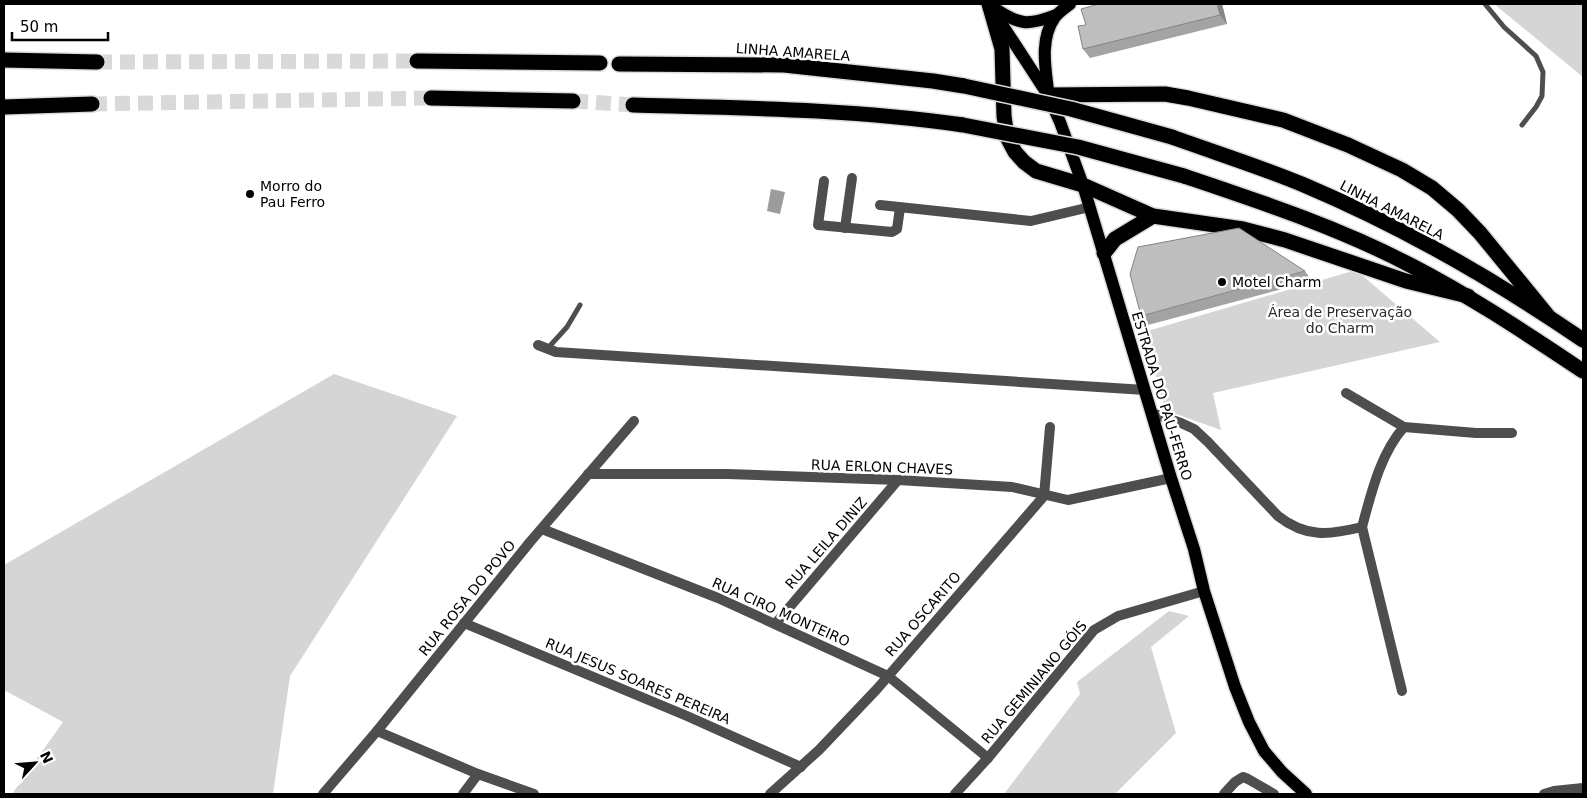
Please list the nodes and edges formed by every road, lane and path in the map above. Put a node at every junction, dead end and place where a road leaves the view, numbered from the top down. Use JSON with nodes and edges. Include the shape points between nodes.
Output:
{"nodes":[{"id":1,"x":988,"y":4,"type":"edge"},
{"id":2,"x":1068,"y":4,"type":"edge"},
{"id":3,"x":1485,"y":4,"type":"edge"},
{"id":4,"x":1056,"y":15,"type":"junction"},
{"id":5,"x":4,"y":60,"type":"edge"},
{"id":6,"x":417,"y":61,"type":"tunnel mouth"},
{"id":7,"x":97,"y":62,"type":"tunnel mouth"},
{"id":8,"x":600,"y":63,"type":"dead end"},
{"id":9,"x":619,"y":64,"type":"dead end"},
{"id":10,"x":1048,"y":95,"type":"junction"},
{"id":11,"x":431,"y":98,"type":"tunnel mouth"},
{"id":12,"x":574,"y":101,"type":"tunnel mouth"},
{"id":13,"x":92,"y":104,"type":"tunnel mouth"},
{"id":14,"x":633,"y":106,"type":"tunnel mouth"},
{"id":15,"x":4,"y":107,"type":"edge"},
{"id":16,"x":1522,"y":125,"type":"dead end"},
{"id":17,"x":852,"y":178,"type":"dead end"},
{"id":18,"x":824,"y":181,"type":"dead end"},
{"id":19,"x":1083,"y":185,"type":"junction"},
{"id":20,"x":880,"y":205,"type":"dead end"},
{"id":21,"x":1090,"y":207,"type":"junction"},
{"id":22,"x":900,"y":208,"type":"junction"},
{"id":23,"x":1153,"y":216,"type":"junction"},
{"id":24,"x":845,"y":228,"type":"junction"},
{"id":25,"x":1104,"y":253,"type":"junction"},
{"id":26,"x":1468,"y":296,"type":"junction"},
{"id":27,"x":580,"y":306,"type":"dead end"},
{"id":28,"x":1548,"y":316,"type":"junction"},
{"id":29,"x":1583,"y":340,"type":"edge"},
{"id":30,"x":543,"y":347,"type":"joint"},
{"id":31,"x":1583,"y":371,"type":"edge"},
{"id":32,"x":1145,"y":390,"type":"junction"},
{"id":33,"x":1346,"y":393,"type":"dead end"},
{"id":34,"x":1152,"y":413,"type":"junction"},
{"id":35,"x":634,"y":421,"type":"dead end"},
{"id":36,"x":1050,"y":427,"type":"dead end"},
{"id":37,"x":1404,"y":427,"type":"junction"},
{"id":38,"x":1512,"y":433,"type":"dead end"},
{"id":39,"x":588,"y":474,"type":"junction"},
{"id":40,"x":1171,"y":478,"type":"junction"},
{"id":41,"x":898,"y":480,"type":"junction"},
{"id":42,"x":1044,"y":496,"type":"junction"},
{"id":43,"x":1362,"y":528,"type":"junction"},
{"id":44,"x":542,"y":529,"type":"junction"},
{"id":45,"x":1204,"y":591,"type":"junction"},
{"id":46,"x":464,"y":623,"type":"junction"},
{"id":47,"x":776,"y":624,"type":"junction"},
{"id":48,"x":888,"y":676,"type":"junction"},
{"id":49,"x":1402,"y":691,"type":"dead end"},
{"id":50,"x":377,"y":730,"type":"junction"},
{"id":51,"x":988,"y":758,"type":"junction"},
{"id":52,"x":800,"y":767,"type":"junction"},
{"id":53,"x":478,"y":774,"type":"junction"},
{"id":54,"x":1583,"y":788,"type":"edge"},
{"id":55,"x":958,"y":793,"type":"edge"},
{"id":56,"x":323,"y":794,"type":"edge"},
{"id":57,"x":463,"y":794,"type":"edge"},
{"id":58,"x":534,"y":794,"type":"edge"},
{"id":59,"x":770,"y":794,"type":"edge"},
{"id":60,"x":1224,"y":794,"type":"edge"},
{"id":61,"x":1274,"y":794,"type":"edge"},
{"id":62,"x":1304,"y":794,"type":"edge"},
{"id":63,"x":1544,"y":794,"type":"edge"}],
"edges":[{"from":1,"to":4,"type":"main road","via":[[1019,22],[1031,24]]},
{"from":1,"to":10,"type":"main road","name":"ESTRADA DO PAU-FERRO"},
{"from":1,"to":19,"type":"highway","via":[[1002,49],[1007,138],[1024,162],[1036,170]]},
{"from":2,"to":4,"type":"main road"},
{"from":3,"to":16,"type":"lane","via":[[1504,27],[1536,56],[1543,72],[1542,96]]},
{"from":4,"to":10,"type":"main road","via":[[1048,29],[1044,58]]},
{"from":5,"to":7,"type":"highway"},
{"from":6,"to":8,"type":"highway"},
{"from":9,"to":28,"type":"highway","name":"LINHA AMARELA","bridge":true,"via":[[784,65],[933,81],[1071,109],[1172,138],[1304,184],[1395,228]]},
{"from":10,"to":19,"type":"main road","name":"ESTRADA DO PAU-FERRO"},
{"from":10,"to":28,"type":"highway","via":[[1165,94],[1283,120],[1348,145],[1402,170],[1432,188],[1458,210]]},
{"from":11,"to":12,"type":"highway"},
{"from":13,"to":15,"type":"highway"},
{"from":14,"to":26,"type":"highway","bridge":true,"via":[[775,108],[887,116],[963,125],[1078,147],[1184,176],[1258,201],[1356,240]]},
{"from":17,"to":24,"type":"street"},
{"from":18,"to":24,"type":"street","via":[[818,225]]},
{"from":19,"to":21,"type":"main road","name":"ESTRADA DO PAU-FERRO"},
{"from":19,"to":23,"type":"highway"},
{"from":20,"to":22,"type":"street"},
{"from":21,"to":22,"type":"street","via":[[1031,221]]},
{"from":21,"to":25,"type":"main road","name":"ESTRADA DO PAU-FERRO"},
{"from":22,"to":24,"type":"street","via":[[896,232]]},
{"from":23,"to":25,"type":"highway","via":[[1119,236]]},
{"from":23,"to":26,"type":"highway","via":[[1244,229],[1406,281]]},
{"from":25,"to":32,"type":"main road","name":"ESTRADA DO PAU-FERRO"},
{"from":26,"to":31,"type":"highway"},
{"from":27,"to":30,"type":"lane","via":[[566,327]]},
{"from":28,"to":29,"type":"highway","name":"LINHA AMARELA"},
{"from":30,"to":32,"type":"street","via":[[556,352]]},
{"from":32,"to":34,"type":"main road","name":"ESTRADA DO PAU-FERRO"},
{"from":33,"to":37,"type":"street"},
{"from":34,"to":40,"type":"main road","name":"ESTRADA DO PAU-FERRO"},
{"from":34,"to":43,"type":"street","via":[[1194,429],[1290,525],[1305,532],[1321,534]]},
{"from":35,"to":39,"type":"street","name":"RUA ROSA DO POVO"},
{"from":36,"to":42,"type":"street"},
{"from":37,"to":38,"type":"street","via":[[1476,434]]},
{"from":37,"to":43,"type":"street","via":[[1395,437],[1384,460]]},
{"from":39,"to":41,"type":"street","name":"RUA ERLON CHAVES","via":[[728,474]]},
{"from":39,"to":44,"type":"street","name":"RUA ROSA DO POVO"},
{"from":40,"to":42,"type":"street","name":"RUA ERLON CHAVES","via":[[1074,499]]},
{"from":40,"to":45,"type":"main road","name":"ESTRADA DO PAU-FERRO"},
{"from":41,"to":42,"type":"street","name":"RUA ERLON CHAVES","via":[[1012,487]]},
{"from":41,"to":47,"type":"street","name":"RUA LEILA DINIZ"},
{"from":42,"to":48,"type":"street","name":"RUA OSCARITO"},
{"from":43,"to":49,"type":"street"},
{"from":44,"to":46,"type":"street","name":"RUA ROSA DO POVO"},
{"from":44,"to":47,"type":"street","name":"RUA CIRO MONTEIRO"},
{"from":45,"to":51,"type":"street","name":"RUA GEMINIANO GÓIS","via":[[1118,616],[1094,630]]},
{"from":45,"to":62,"type":"main road","name":"ESTRADA DO PAU-FERRO","via":[[1248,722],[1264,751]]},
{"from":46,"to":50,"type":"street","name":"RUA ROSA DO POVO"},
{"from":46,"to":52,"type":"street","name":"RUA JESUS SOARES PEREIRA"},
{"from":47,"to":48,"type":"street","name":"RUA CIRO MONTEIRO"},
{"from":48,"to":51,"type":"street","name":"RUA CIRO MONTEIRO"},
{"from":48,"to":52,"type":"street","name":"RUA OSCARITO"},
{"from":50,"to":53,"type":"street"},
{"from":50,"to":56,"type":"street","name":"RUA ROSA DO POVO"},
{"from":51,"to":55,"type":"street","name":"RUA GEMINIANO GÓIS"},
{"from":52,"to":59,"type":"street","name":"RUA OSCARITO"},
{"from":53,"to":57,"type":"street"},
{"from":53,"to":58,"type":"street"},
{"from":54,"to":63,"type":"street"},
{"from":60,"to":61,"type":"street","via":[[1243,777]]}]}
